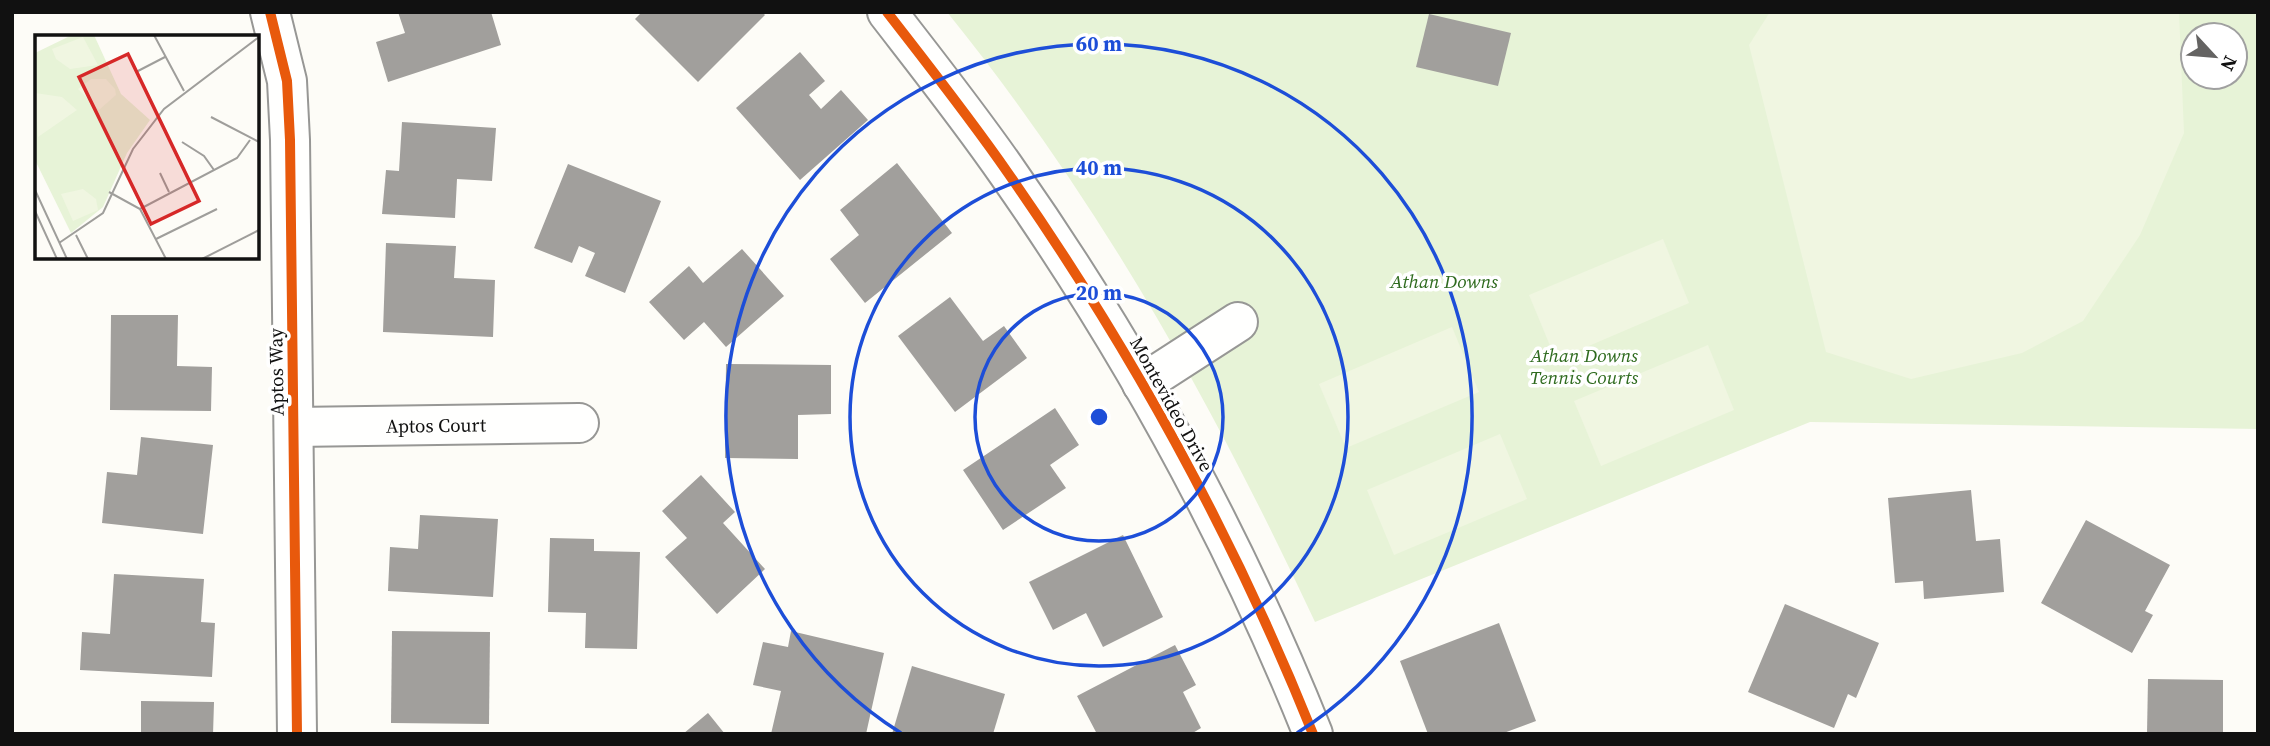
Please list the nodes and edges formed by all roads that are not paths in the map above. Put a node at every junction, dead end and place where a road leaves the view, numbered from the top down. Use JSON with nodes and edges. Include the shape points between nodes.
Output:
{"nodes":[{"id":1,"x":270,"y":12,"type":"edge"},
{"id":2,"x":887,"y":12,"type":"edge"},
{"id":3,"x":1238,"y":322,"type":"dead end"},
{"id":4,"x":1142,"y":384,"type":"junction"},
{"id":5,"x":579,"y":423,"type":"dead end"},
{"id":6,"x":294,"y":428,"type":"junction"},
{"id":7,"x":297,"y":734,"type":"edge"},
{"id":8,"x":1313,"y":734,"type":"edge"}],
"edges":[{"from":1,"to":6,"type":"street","name":"Aptos Way","via":[[286,81],[290,140]]},
{"from":2,"to":4,"type":"street","name":"Montevideo Drive","via":[[1007,171]]},
{"from":3,"to":4,"type":"street"},
{"from":4,"to":8,"type":"street","name":"Montevideo Drive","via":[[1227,544]]},
{"from":5,"to":6,"type":"street","name":"Aptos Court"},
{"from":6,"to":7,"type":"street","name":"Aptos Way"}]}
